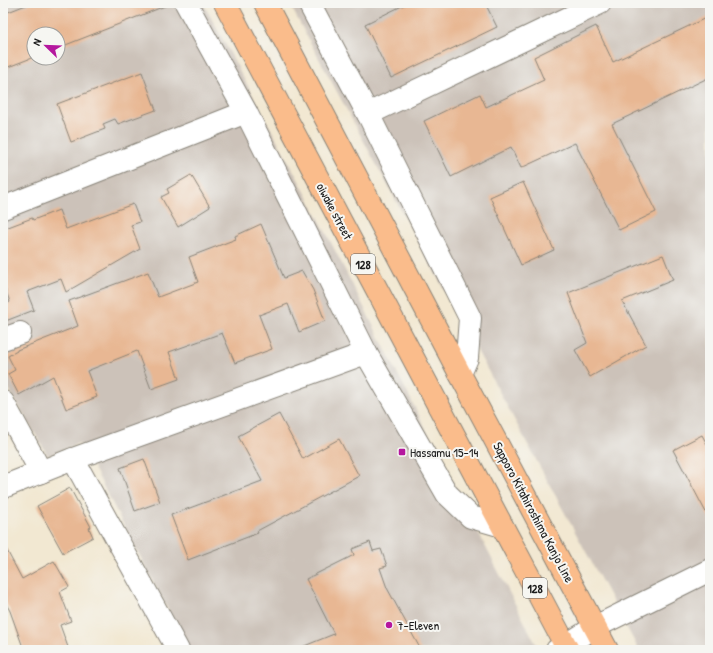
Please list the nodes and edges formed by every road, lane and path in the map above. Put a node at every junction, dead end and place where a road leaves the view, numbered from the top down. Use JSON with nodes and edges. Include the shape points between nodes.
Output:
{"nodes":[{"id":1,"x":186,"y":3,"type":"edge"},
{"id":2,"x":225,"y":3,"type":"edge"},
{"id":3,"x":265,"y":3,"type":"edge"},
{"id":4,"x":308,"y":3,"type":"edge"},
{"id":5,"x":600,"y":3,"type":"edge"},
{"id":6,"x":246,"y":112,"type":"junction"},
{"id":7,"x":368,"y":114,"type":"junction"},
{"id":8,"x":3,"y":208,"type":"edge"},
{"id":9,"x":366,"y":353,"type":"junction"},
{"id":10,"x":460,"y":374,"type":"junction"},
{"id":11,"x":3,"y":402,"type":"edge"},
{"id":12,"x":73,"y":459,"type":"junction"},
{"id":13,"x":41,"y":472,"type":"junction"},
{"id":14,"x":3,"y":487,"type":"edge"},
{"id":15,"x":502,"y":526,"type":"junction"},
{"id":16,"x":710,"y":570,"type":"edge"},
{"id":17,"x":595,"y":627,"type":"junction"},
{"id":18,"x":563,"y":649,"type":"edge"},
{"id":19,"x":178,"y":650,"type":"edge"},
{"id":20,"x":607,"y":650,"type":"edge"}],
"edges":[{"from":1,"to":6,"type":"street"},
{"from":2,"to":15,"type":"main road","name":"oiwake street","number":"128"},
{"from":3,"to":10,"type":"main road","number":"128"},
{"from":4,"to":7,"type":"street"},
{"from":5,"to":7,"type":"street"},
{"from":6,"to":8,"type":"street"},
{"from":6,"to":9,"type":"street"},
{"from":7,"to":10,"type":"street","via":[[470,318],[467,358]]},
{"from":9,"to":12,"type":"street"},
{"from":9,"to":15,"type":"street","via":[[447,494],[471,517]]},
{"from":10,"to":17,"type":"main road","name":"Sapporo Kitahiroshima Kanjo Line","number":"128"},
{"from":11,"to":13,"type":"street"},
{"from":12,"to":13,"type":"street"},
{"from":12,"to":19,"type":"street"},
{"from":13,"to":14,"type":"street"},
{"from":15,"to":18,"type":"main road","number":"128"},
{"from":16,"to":17,"type":"street"},
{"from":17,"to":18,"type":"street"},
{"from":17,"to":20,"type":"main road","name":"Sapporo Kitahiroshima Kanjo Line","number":"128"}]}
